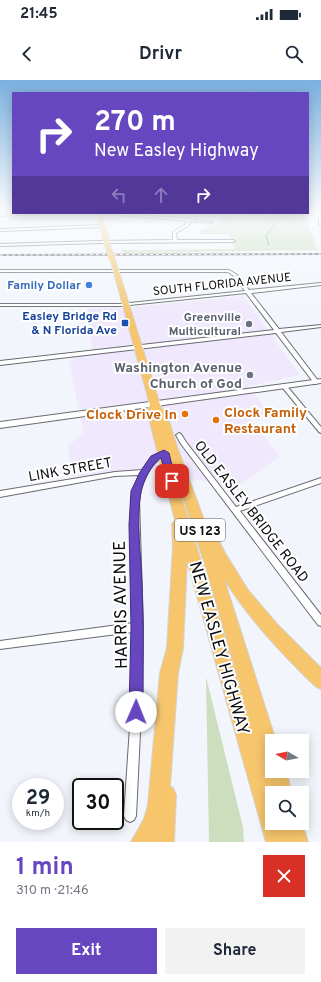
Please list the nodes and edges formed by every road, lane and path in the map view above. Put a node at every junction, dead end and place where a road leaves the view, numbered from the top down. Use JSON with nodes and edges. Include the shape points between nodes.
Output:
{"nodes":[{"id":1,"x":107,"y":246,"type":"edge"},
{"id":2,"x":0,"y":271,"type":"edge"},
{"id":3,"x":116,"y":271,"type":"junction"},
{"id":4,"x":321,"y":284,"type":"edge"},
{"id":5,"x":246,"y":292,"type":"junction"},
{"id":6,"x":125,"y":304,"type":"junction"},
{"id":7,"x":0,"y":305,"type":"edge"},
{"id":8,"x":321,"y":326,"type":"edge"},
{"id":9,"x":276,"y":331,"type":"junction"},
{"id":10,"x":138,"y":348,"type":"junction"},
{"id":11,"x":0,"y":363,"type":"edge"},
{"id":12,"x":318,"y":382,"type":"edge"},
{"id":13,"x":284,"y":386,"type":"junction"},
{"id":14,"x":155,"y":405,"type":"junction"},
{"id":15,"x":0,"y":425,"type":"edge"},
{"id":16,"x":321,"y":431,"type":"edge"},
{"id":17,"x":179,"y":435,"type":"dead end"},
{"id":18,"x":168,"y":450,"type":"junction"},
{"id":19,"x":145,"y":472,"type":"junction"},
{"id":20,"x":321,"y":480,"type":"edge"},
{"id":21,"x":180,"y":490,"type":"junction"},
{"id":22,"x":0,"y":494,"type":"edge"},
{"id":23,"x":235,"y":510,"type":"junction"},
{"id":24,"x":321,"y":622,"type":"edge"},
{"id":25,"x":138,"y":627,"type":"junction"},
{"id":26,"x":0,"y":645,"type":"edge"},
{"id":27,"x":173,"y":658,"type":"junction"},
{"id":28,"x":321,"y":680,"type":"edge"},
{"id":29,"x":265,"y":739,"type":"edge"},
{"id":30,"x":130,"y":816,"type":"dead end"},
{"id":31,"x":293,"y":830,"type":"edge"},
{"id":32,"x":142,"y":842,"type":"edge"},
{"id":33,"x":163,"y":842,"type":"edge"},
{"id":34,"x":277,"y":842,"type":"edge"},
{"id":35,"x":297,"y":842,"type":"edge"}],
"edges":[{"from":1,"to":3,"type":"highway","number":"US 123"},
{"from":2,"to":3,"type":"street"},
{"from":3,"to":5,"type":"street","via":[[227,270],[233,273]]},
{"from":3,"to":6,"type":"highway","number":"US 123"},
{"from":4,"to":5,"type":"street","name":"SOUTH FLORIDA AVENUE"},
{"from":5,"to":6,"type":"street","name":"SOUTH FLORIDA AVENUE"},
{"from":5,"to":9,"type":"street"},
{"from":6,"to":7,"type":"street","name":"SOUTH FLORIDA AVENUE"},
{"from":6,"to":10,"type":"highway","number":"US 123"},
{"from":8,"to":9,"type":"street"},
{"from":9,"to":10,"type":"street"},
{"from":9,"to":12,"type":"street"},
{"from":10,"to":11,"type":"street"},
{"from":10,"to":14,"type":"highway","number":"US 123"},
{"from":12,"to":13,"type":"main road"},
{"from":13,"to":14,"type":"main road"},
{"from":13,"to":16,"type":"street"},
{"from":14,"to":15,"type":"main road"},
{"from":14,"to":18,"type":"highway","number":"US 123","via":[[152,411]]},
{"from":17,"to":23,"type":"street","name":"OLD EASLEY BRIDGE ROAD","via":[[182,443]]},
{"from":18,"to":19,"type":"street","name":"HARRIS AVENUE","via":[[154,458]]},
{"from":18,"to":21,"type":"highway","name":"NEW EASLEY HIGHWAY","number":"US 123"},
{"from":19,"to":22,"type":"street","name":"LINK STREET","via":[[123,473]]},
{"from":19,"to":25,"type":"street","name":"HARRIS AVENUE","via":[[136,491],[135,500]]},
{"from":20,"to":23,"type":"street"},
{"from":21,"to":27,"type":"highway","via":[[180,546]]},
{"from":21,"to":28,"type":"highway","via":[[194,498],[219,557],[235,584],[268,627]]},
{"from":21,"to":29,"type":"highway","name":"NEW EASLEY HIGHWAY","number":"US 123"},
{"from":21,"to":34,"type":"highway","name":"NEW EASLEY HIGHWAY","number":"US 123"},
{"from":23,"to":24,"type":"street","name":"OLD EASLEY BRIDGE ROAD"},
{"from":25,"to":26,"type":"street"},
{"from":25,"to":30,"type":"street","name":"HARRIS AVENUE"},
{"from":27,"to":32,"type":"highway","via":[[169,673],[158,805],[153,823]]},
{"from":27,"to":33,"type":"highway"},
{"from":31,"to":35,"type":"highway"}]}
